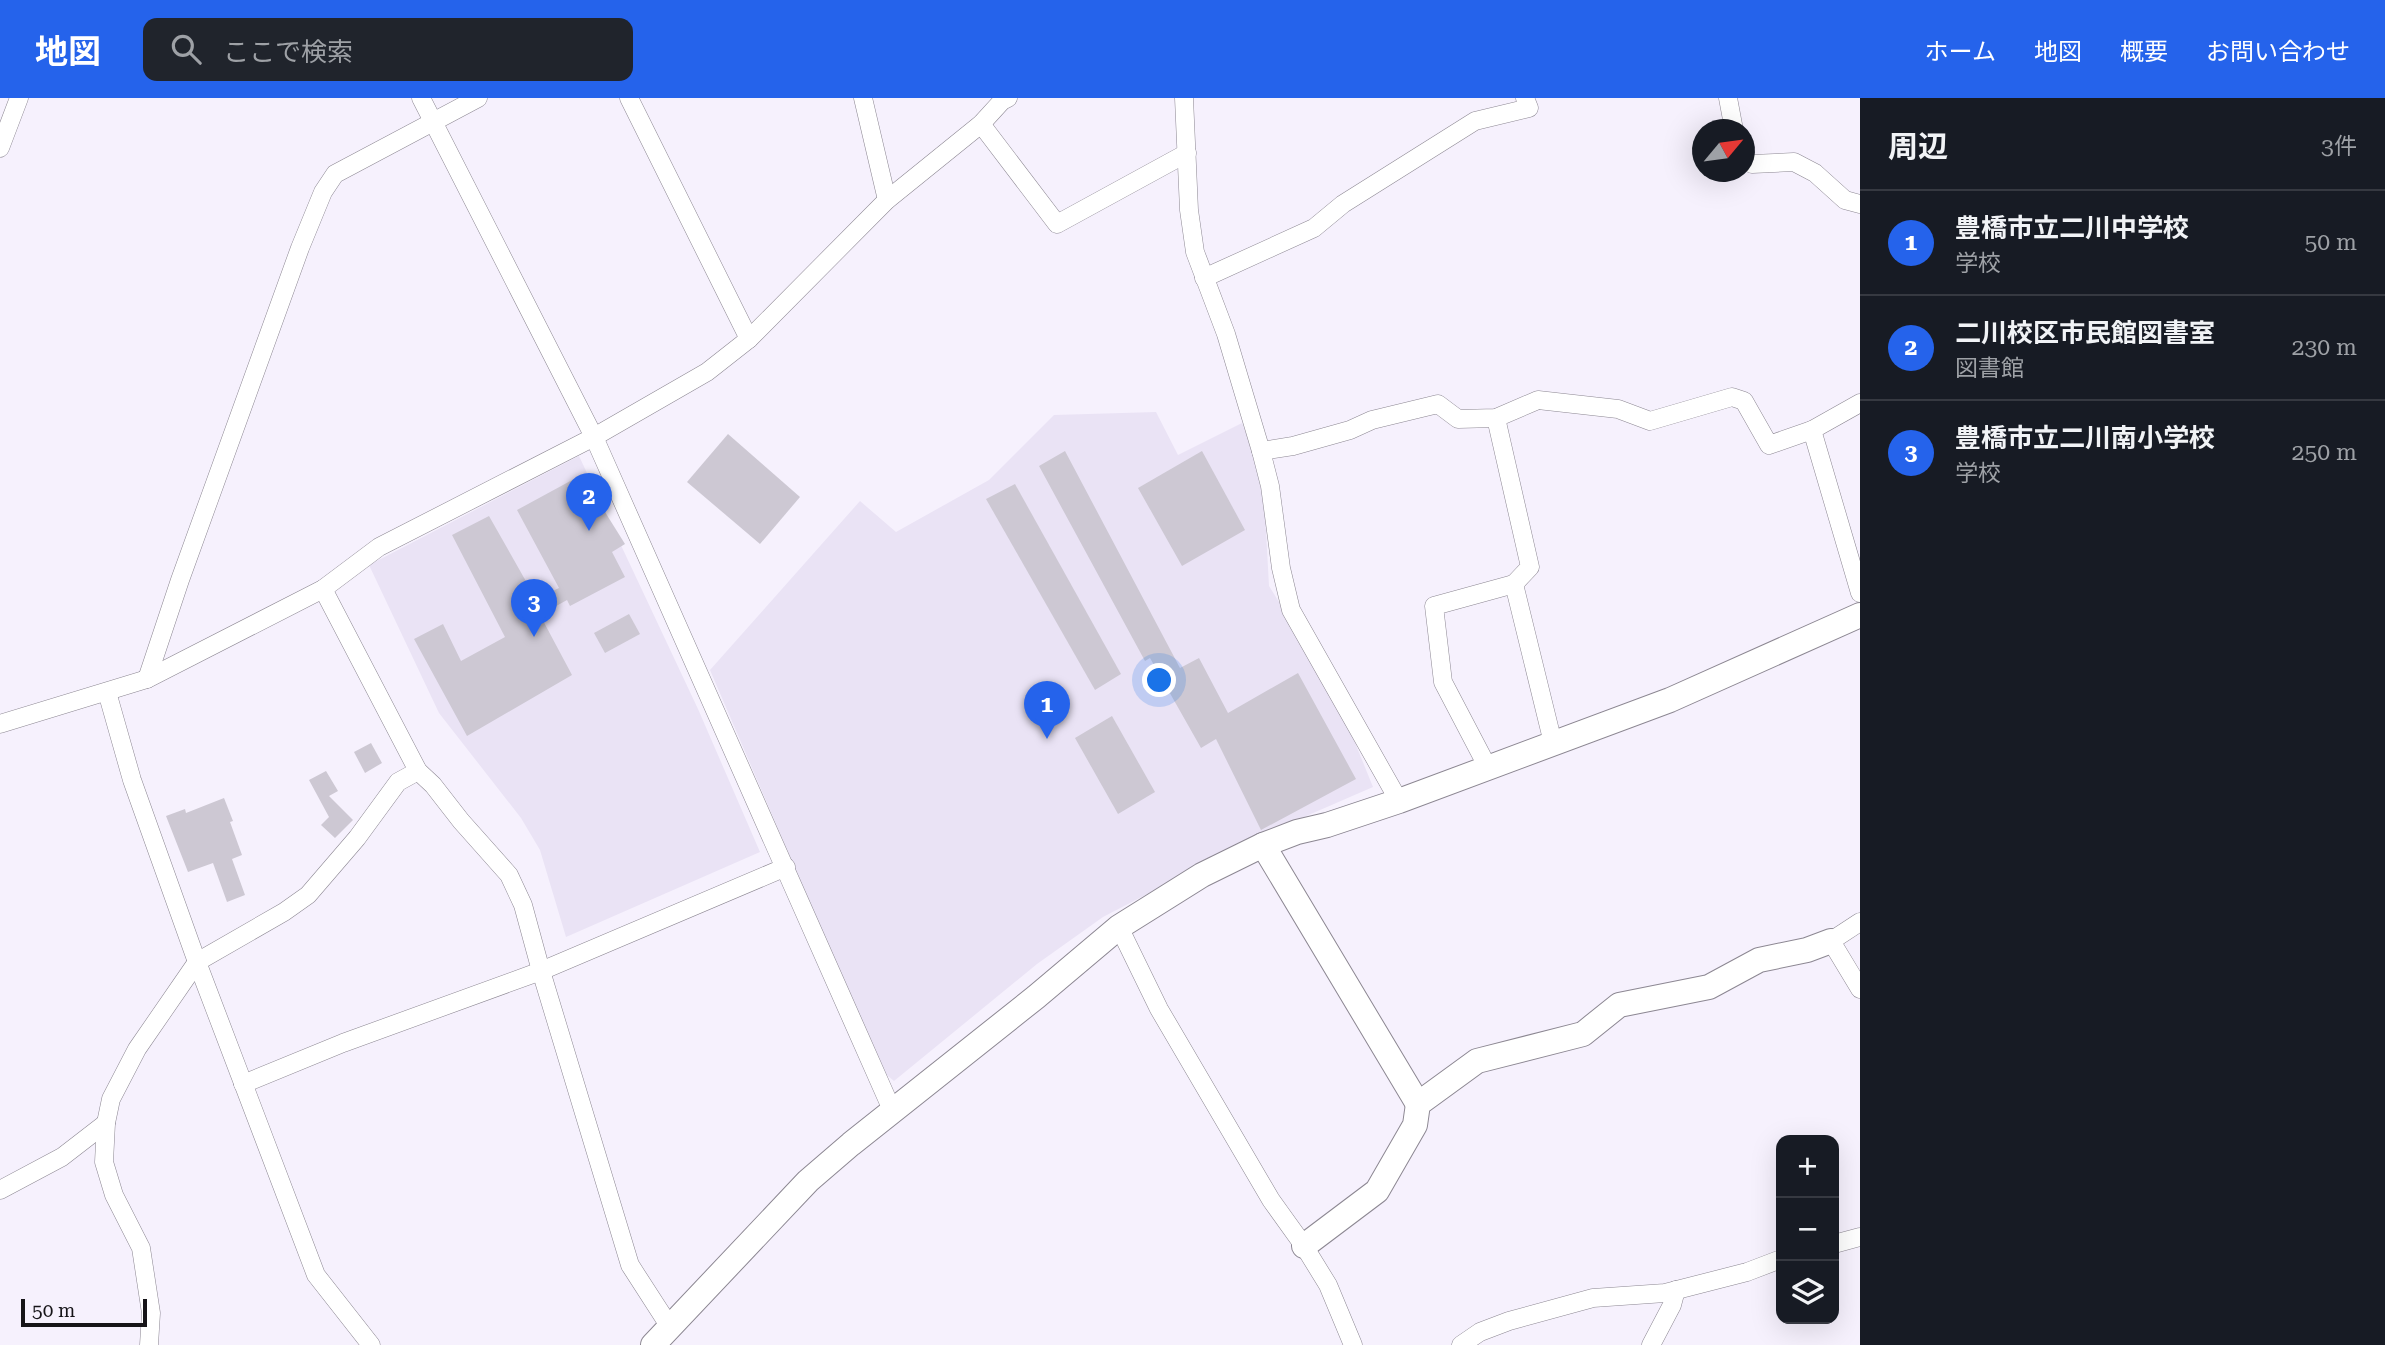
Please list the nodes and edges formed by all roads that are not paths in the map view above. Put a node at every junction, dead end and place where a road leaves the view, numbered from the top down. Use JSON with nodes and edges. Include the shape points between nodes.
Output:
{"nodes":[{"id":1,"x":19,"y":98,"type":"edge"},
{"id":2,"x":421,"y":98,"type":"edge"},
{"id":3,"x":478,"y":98,"type":"edge"},
{"id":4,"x":629,"y":98,"type":"edge"},
{"id":5,"x":863,"y":98,"type":"edge"},
{"id":6,"x":1008,"y":98,"type":"edge"},
{"id":7,"x":1184,"y":98,"type":"edge"},
{"id":8,"x":1525,"y":98,"type":"edge"},
{"id":9,"x":1728,"y":98,"type":"edge"},
{"id":10,"x":1732,"y":119,"type":"edge"},
{"id":11,"x":434,"y":121,"type":"junction"},
{"id":12,"x":981,"y":124,"type":"junction"},
{"id":13,"x":0,"y":148,"type":"edge"},
{"id":14,"x":1187,"y":153,"type":"junction"},
{"id":15,"x":1755,"y":164,"type":"edge"},
{"id":16,"x":887,"y":200,"type":"junction"},
{"id":17,"x":1860,"y":204,"type":"edge"},
{"id":18,"x":1204,"y":278,"type":"junction"},
{"id":19,"x":749,"y":339,"type":"junction"},
{"id":20,"x":1860,"y":403,"type":"edge"},
{"id":21,"x":1496,"y":418,"type":"junction"},
{"id":22,"x":1812,"y":430,"type":"junction"},
{"id":23,"x":594,"y":437,"type":"junction"},
{"id":24,"x":1261,"y":451,"type":"junction"},
{"id":25,"x":1514,"y":584,"type":"junction"},
{"id":26,"x":323,"y":589,"type":"junction"},
{"id":27,"x":1860,"y":593,"type":"edge"},
{"id":28,"x":1860,"y":615,"type":"edge"},
{"id":29,"x":147,"y":679,"type":"junction"},
{"id":30,"x":107,"y":692,"type":"junction"},
{"id":31,"x":0,"y":724,"type":"edge"},
{"id":32,"x":1553,"y":743,"type":"junction"},
{"id":33,"x":1487,"y":766,"type":"junction"},
{"id":34,"x":418,"y":771,"type":"junction"},
{"id":35,"x":1399,"y":801,"type":"junction"},
{"id":36,"x":1263,"y":845,"type":"junction"},
{"id":37,"x":786,"y":867,"type":"junction"},
{"id":38,"x":1860,"y":922,"type":"edge"},
{"id":39,"x":1119,"y":927,"type":"junction"},
{"id":40,"x":1832,"y":941,"type":"junction"},
{"id":41,"x":197,"y":962,"type":"junction"},
{"id":42,"x":541,"y":971,"type":"junction"},
{"id":43,"x":1860,"y":989,"type":"edge"},
{"id":44,"x":243,"y":1084,"type":"junction"},
{"id":45,"x":1418,"y":1104,"type":"junction"},
{"id":46,"x":892,"y":1110,"type":"junction"},
{"id":47,"x":106,"y":1124,"type":"junction"},
{"id":48,"x":0,"y":1190,"type":"edge"},
{"id":49,"x":1860,"y":1237,"type":"edge"},
{"id":50,"x":1839,"y":1243,"type":"edge"},
{"id":51,"x":1304,"y":1246,"type":"junction"},
{"id":52,"x":1776,"y":1261,"type":"edge"},
{"id":53,"x":1675,"y":1290,"type":"junction"},
{"id":54,"x":670,"y":1327,"type":"junction"},
{"id":55,"x":149,"y":1345,"type":"edge"},
{"id":56,"x":371,"y":1345,"type":"edge"},
{"id":57,"x":653,"y":1345,"type":"edge"},
{"id":58,"x":1353,"y":1345,"type":"edge"},
{"id":59,"x":1461,"y":1345,"type":"edge"},
{"id":60,"x":1651,"y":1345,"type":"edge"}],
"edges":[{"from":1,"to":13,"type":"street"},
{"from":2,"to":11,"type":"street"},
{"from":3,"to":11,"type":"street"},
{"from":4,"to":19,"type":"street"},
{"from":5,"to":16,"type":"street"},
{"from":6,"to":12,"type":"street"},
{"from":7,"to":14,"type":"street"},
{"from":8,"to":18,"type":"street","via":[[1529,108],[1475,121],[1343,204],[1314,228]]},
{"from":9,"to":10,"type":"street"},
{"from":11,"to":23,"type":"street"},
{"from":11,"to":29,"type":"street","via":[[334,174],[323,192]]},
{"from":12,"to":14,"type":"street","via":[[1057,225]]},
{"from":12,"to":16,"type":"street"},
{"from":14,"to":18,"type":"street","via":[[1189,210]]},
{"from":15,"to":17,"type":"street","via":[[1794,162],[1815,173],[1845,200]]},
{"from":16,"to":19,"type":"street"},
{"from":18,"to":24,"type":"street"},
{"from":19,"to":23,"type":"street","via":[[706,372]]},
{"from":20,"to":22,"type":"street"},
{"from":21,"to":22,"type":"street","via":[[1538,400],[1618,409],[1650,421],[1732,397],[1744,401],[1769,445]]},
{"from":21,"to":24,"type":"street","via":[[1458,419],[1438,404]]},
{"from":21,"to":25,"type":"street","via":[[1530,567]]},
{"from":22,"to":27,"type":"street"},
{"from":23,"to":26,"type":"street","via":[[379,547]]},
{"from":23,"to":37,"type":"street"},
{"from":24,"to":35,"type":"street","via":[[1291,610]]},
{"from":25,"to":32,"type":"street"},
{"from":25,"to":33,"type":"street","via":[[1434,606],[1443,682]]},
{"from":26,"to":29,"type":"street"},
{"from":26,"to":34,"type":"street"},
{"from":28,"to":32,"type":"street","via":[[1670,700]]},
{"from":29,"to":30,"type":"street"},
{"from":30,"to":31,"type":"street"},
{"from":30,"to":41,"type":"street","via":[[132,780]]},
{"from":32,"to":33,"type":"street"},
{"from":33,"to":35,"type":"street"},
{"from":34,"to":41,"type":"street","via":[[398,782],[308,895]]},
{"from":34,"to":42,"type":"street","via":[[509,875],[523,905]]},
{"from":35,"to":36,"type":"street"},
{"from":36,"to":39,"type":"street","via":[[1202,875]]},
{"from":36,"to":45,"type":"street"},
{"from":37,"to":42,"type":"street"},
{"from":37,"to":46,"type":"street"},
{"from":38,"to":40,"type":"street"},
{"from":39,"to":46,"type":"street"},
{"from":39,"to":51,"type":"street","via":[[1159,1009],[1271,1199]]},
{"from":40,"to":43,"type":"street"},
{"from":40,"to":45,"type":"street","via":[[1759,960],[1709,987],[1619,1005],[1583,1034],[1476,1061]]},
{"from":41,"to":44,"type":"street"},
{"from":41,"to":47,"type":"street","via":[[137,1049],[111,1099]]},
{"from":42,"to":44,"type":"street"},
{"from":42,"to":54,"type":"street","via":[[630,1265]]},
{"from":44,"to":56,"type":"street","via":[[316,1275]]},
{"from":45,"to":51,"type":"street","via":[[1415,1125],[1377,1191]]},
{"from":46,"to":54,"type":"street","via":[[808,1181]]},
{"from":47,"to":48,"type":"street","via":[[62,1157]]},
{"from":47,"to":55,"type":"street","via":[[107,1173],[141,1248],[152,1313]]},
{"from":49,"to":50,"type":"street"},
{"from":51,"to":58,"type":"street","via":[[1328,1285]]},
{"from":52,"to":53,"type":"street"},
{"from":53,"to":59,"type":"street","via":[[1593,1297],[1489,1328]]},
{"from":53,"to":60,"type":"street"},
{"from":54,"to":57,"type":"street"}]}
